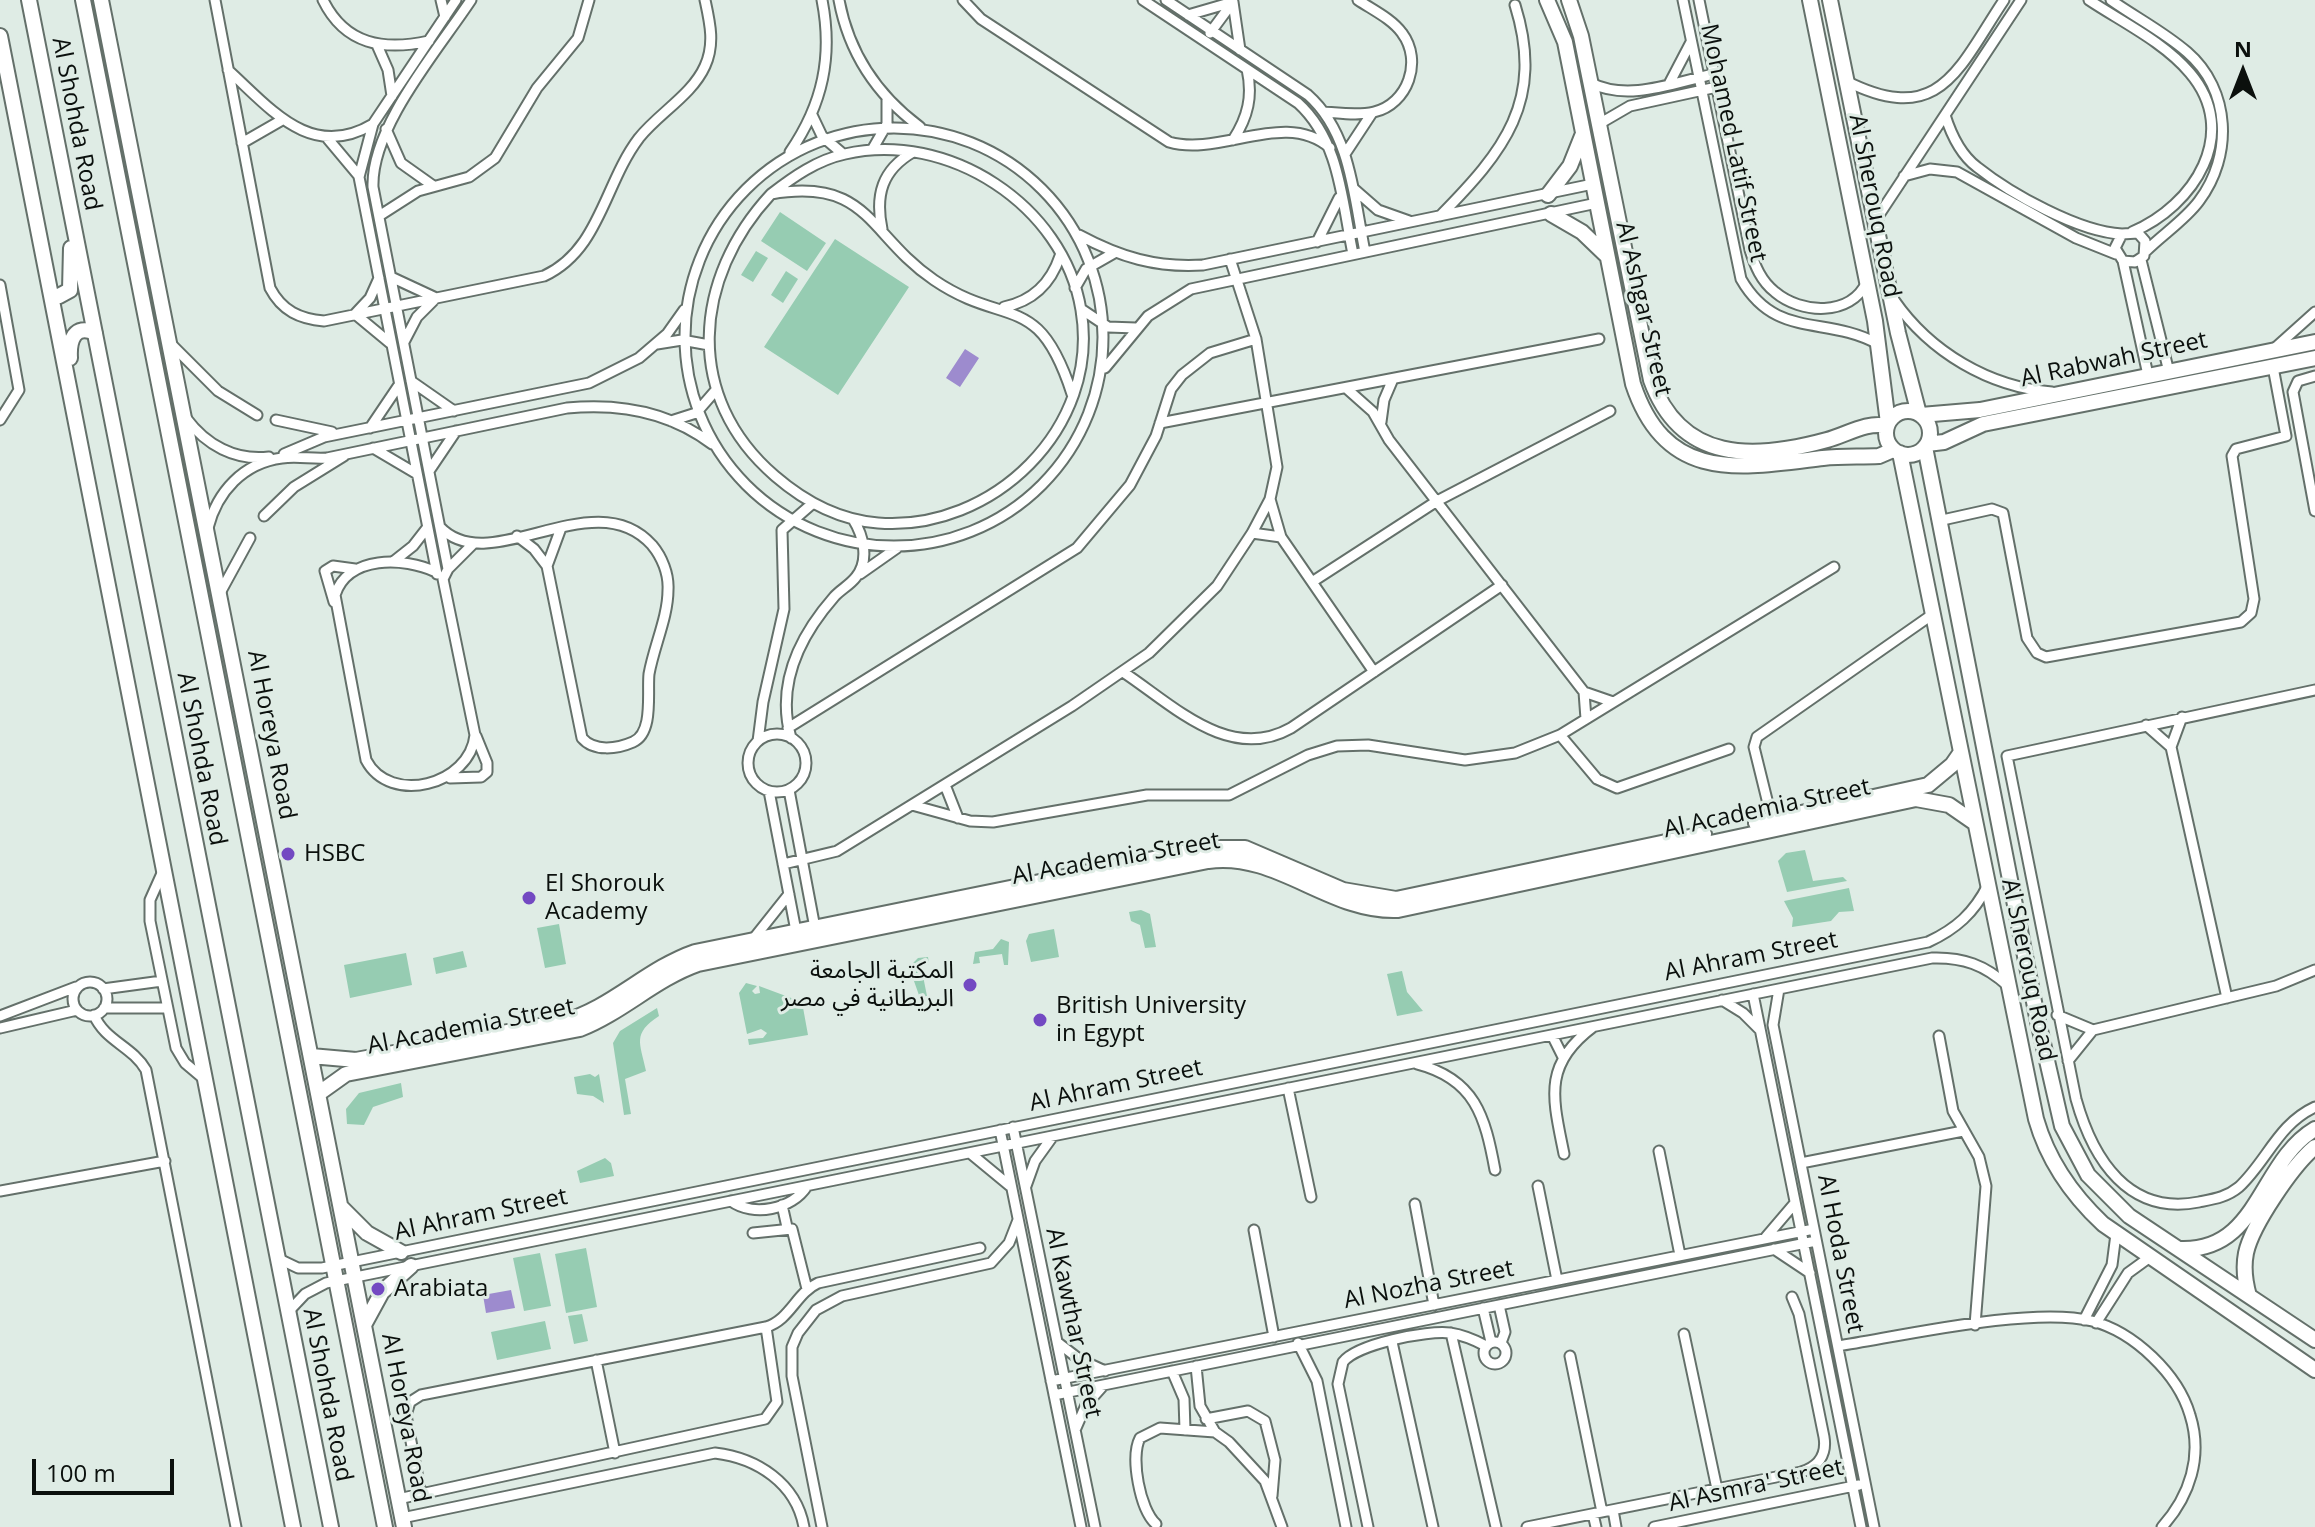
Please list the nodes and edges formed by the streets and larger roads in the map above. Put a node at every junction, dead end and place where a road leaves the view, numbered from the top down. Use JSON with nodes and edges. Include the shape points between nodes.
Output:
{"nodes":[{"id":1,"x":29,"y":0,"type":"edge"},
{"id":2,"x":83,"y":0,"type":"edge"},
{"id":3,"x":101,"y":0,"type":"edge"},
{"id":4,"x":215,"y":0,"type":"edge"},
{"id":5,"x":323,"y":0,"type":"edge"},
{"id":6,"x":441,"y":0,"type":"edge"},
{"id":7,"x":456,"y":0,"type":"edge"},
{"id":8,"x":471,"y":0,"type":"edge"},
{"id":9,"x":589,"y":0,"type":"edge"},
{"id":10,"x":705,"y":0,"type":"edge"},
{"id":11,"x":822,"y":0,"type":"edge"},
{"id":12,"x":839,"y":0,"type":"edge"},
{"id":13,"x":963,"y":0,"type":"edge"},
{"id":14,"x":1143,"y":0,"type":"edge"},
{"id":15,"x":1166,"y":0,"type":"edge"},
{"id":16,"x":1358,"y":0,"type":"edge"},
{"id":17,"x":1547,"y":0,"type":"edge"},
{"id":18,"x":1569,"y":0,"type":"edge"},
{"id":19,"x":1683,"y":0,"type":"edge"},
{"id":20,"x":1699,"y":0,"type":"edge"},
{"id":21,"x":1810,"y":0,"type":"edge"},
{"id":22,"x":1830,"y":0,"type":"edge"},
{"id":23,"x":2004,"y":0,"type":"edge"},
{"id":24,"x":2021,"y":0,"type":"edge"},
{"id":25,"x":2089,"y":0,"type":"edge"},
{"id":26,"x":2111,"y":0,"type":"edge"},
{"id":27,"x":1234,"y":1,"type":"edge"},
{"id":28,"x":1515,"y":5,"type":"dead end"},
{"id":29,"x":1188,"y":15,"type":"junction"},
{"id":30,"x":445,"y":17,"type":"junction"},
{"id":31,"x":1212,"y":31,"type":"junction"},
{"id":32,"x":0,"y":36,"type":"edge"},
{"id":33,"x":429,"y":41,"type":"junction"},
{"id":34,"x":1204,"y":41,"type":"junction"},
{"id":35,"x":1691,"y":42,"type":"junction"},
{"id":36,"x":377,"y":45,"type":"junction"},
{"id":37,"x":1240,"y":50,"type":"junction"},
{"id":38,"x":1963,"y":62,"type":"junction"},
{"id":39,"x":1247,"y":69,"type":"junction"},
{"id":40,"x":228,"y":70,"type":"junction"},
{"id":41,"x":1974,"y":71,"type":"junction"},
{"id":42,"x":1714,"y":74,"type":"junction"},
{"id":43,"x":1698,"y":77,"type":"junction"},
{"id":44,"x":1846,"y":81,"type":"junction"},
{"id":45,"x":1591,"y":83,"type":"junction"},
{"id":46,"x":1669,"y":84,"type":"junction"},
{"id":47,"x":1717,"y":87,"type":"junction"},
{"id":48,"x":1701,"y":90,"type":"junction"},
{"id":49,"x":392,"y":96,"type":"junction"},
{"id":50,"x":887,"y":100,"type":"junction"},
{"id":51,"x":1324,"y":112,"type":"junction"},
{"id":52,"x":1372,"y":113,"type":"junction"},
{"id":53,"x":812,"y":115,"type":"junction"},
{"id":54,"x":1945,"y":115,"type":"junction"},
{"id":55,"x":282,"y":120,"type":"junction"},
{"id":56,"x":373,"y":124,"type":"junction"},
{"id":57,"x":887,"y":124,"type":"junction"},
{"id":58,"x":1599,"y":124,"type":"junction"},
{"id":59,"x":386,"y":129,"type":"junction"},
{"id":60,"x":923,"y":129,"type":"junction"},
{"id":61,"x":1583,"y":132,"type":"junction"},
{"id":62,"x":822,"y":136,"type":"junction"},
{"id":63,"x":328,"y":139,"type":"junction"},
{"id":64,"x":1233,"y":140,"type":"junction"},
{"id":65,"x":242,"y":143,"type":"junction"},
{"id":66,"x":1330,"y":148,"type":"junction"},
{"id":67,"x":872,"y":150,"type":"junction"},
{"id":68,"x":913,"y":152,"type":"junction"},
{"id":69,"x":843,"y":154,"type":"junction"},
{"id":70,"x":1345,"y":154,"type":"junction"},
{"id":71,"x":788,"y":156,"type":"junction"},
{"id":72,"x":1904,"y":176,"type":"junction"},
{"id":73,"x":359,"y":177,"type":"junction"},
{"id":74,"x":1593,"y":184,"type":"junction"},
{"id":75,"x":432,"y":185,"type":"junction"},
{"id":76,"x":1351,"y":186,"type":"junction"},
{"id":77,"x":771,"y":194,"type":"junction"},
{"id":78,"x":1340,"y":195,"type":"junction"},
{"id":79,"x":1548,"y":195,"type":"junction"},
{"id":80,"x":1597,"y":203,"type":"junction"},
{"id":81,"x":1551,"y":214,"type":"junction"},
{"id":82,"x":379,"y":216,"type":"junction"},
{"id":83,"x":1439,"y":217,"type":"junction"},
{"id":84,"x":1875,"y":221,"type":"junction"},
{"id":85,"x":1412,"y":222,"type":"junction"},
{"id":86,"x":882,"y":229,"type":"junction"},
{"id":87,"x":1361,"y":232,"type":"junction"},
{"id":88,"x":1076,"y":233,"type":"junction"},
{"id":89,"x":2127,"y":233,"type":"junction"},
{"id":90,"x":75,"y":234,"type":"junction"},
{"id":91,"x":1349,"y":235,"type":"junction"},
{"id":92,"x":1317,"y":242,"type":"junction"},
{"id":93,"x":1365,"y":252,"type":"junction"},
{"id":94,"x":1114,"y":253,"type":"junction"},
{"id":95,"x":1353,"y":254,"type":"junction"},
{"id":96,"x":1060,"y":256,"type":"junction"},
{"id":97,"x":1607,"y":256,"type":"junction"},
{"id":98,"x":2143,"y":256,"type":"junction"},
{"id":99,"x":2120,"y":257,"type":"junction"},
{"id":100,"x":1230,"y":259,"type":"junction"},
{"id":101,"x":1094,"y":261,"type":"junction"},
{"id":102,"x":391,"y":277,"type":"junction"},
{"id":103,"x":379,"y":278,"type":"junction"},
{"id":104,"x":1237,"y":278,"type":"junction"},
{"id":105,"x":1867,"y":282,"type":"junction"},
{"id":106,"x":0,"y":285,"type":"edge"},
{"id":107,"x":1075,"y":288,"type":"junction"},
{"id":108,"x":1889,"y":292,"type":"junction"},
{"id":109,"x":51,"y":295,"type":"junction"},
{"id":110,"x":437,"y":298,"type":"junction"},
{"id":111,"x":1634,"y":298,"type":"junction"},
{"id":112,"x":1616,"y":302,"type":"junction"},
{"id":113,"x":689,"y":304,"type":"junction"},
{"id":114,"x":397,"y":306,"type":"junction"},
{"id":115,"x":1002,"y":307,"type":"junction"},
{"id":116,"x":385,"y":308,"type":"junction"},
{"id":117,"x":1081,"y":309,"type":"junction"},
{"id":118,"x":2315,"y":312,"type":"edge"},
{"id":119,"x":355,"y":314,"type":"junction"},
{"id":120,"x":1108,"y":327,"type":"junction"},
{"id":121,"x":1136,"y":328,"type":"junction"},
{"id":122,"x":95,"y":333,"type":"junction"},
{"id":123,"x":1256,"y":339,"type":"junction"},
{"id":124,"x":1599,"y":339,"type":"dead end"},
{"id":125,"x":168,"y":340,"type":"junction"},
{"id":126,"x":682,"y":340,"type":"junction"},
{"id":127,"x":404,"y":342,"type":"junction"},
{"id":128,"x":2315,"y":342,"type":"edge"},
{"id":129,"x":391,"y":344,"type":"junction"},
{"id":130,"x":657,"y":344,"type":"junction"},
{"id":131,"x":1879,"y":344,"type":"junction"},
{"id":132,"x":709,"y":345,"type":"junction"},
{"id":133,"x":2270,"y":351,"type":"junction"},
{"id":134,"x":2315,"y":358,"type":"edge"},
{"id":135,"x":2226,"y":360,"type":"junction"},
{"id":136,"x":2273,"y":367,"type":"junction"},
{"id":137,"x":1102,"y":371,"type":"junction"},
{"id":138,"x":2169,"y":372,"type":"junction"},
{"id":139,"x":2148,"y":375,"type":"junction"},
{"id":140,"x":2229,"y":375,"type":"junction"},
{"id":141,"x":2315,"y":376,"type":"edge"},
{"id":142,"x":69,"y":379,"type":"junction"},
{"id":143,"x":1393,"y":379,"type":"junction"},
{"id":144,"x":411,"y":381,"type":"junction"},
{"id":145,"x":399,"y":385,"type":"junction"},
{"id":146,"x":1346,"y":388,"type":"junction"},
{"id":147,"x":716,"y":390,"type":"junction"},
{"id":148,"x":180,"y":392,"type":"junction"},
{"id":149,"x":2064,"y":393,"type":"junction"},
{"id":150,"x":1072,"y":394,"type":"junction"},
{"id":151,"x":162,"y":396,"type":"junction"},
{"id":152,"x":1268,"y":403,"type":"junction"},
{"id":153,"x":454,"y":411,"type":"junction"},
{"id":154,"x":1610,"y":411,"type":"dead end"},
{"id":155,"x":696,"y":413,"type":"junction"},
{"id":156,"x":1920,"y":414,"type":"junction"},
{"id":157,"x":257,"y":415,"type":"dead end"},
{"id":158,"x":186,"y":417,"type":"junction"},
{"id":159,"x":1981,"y":417,"type":"junction"},
{"id":160,"x":418,"y":418,"type":"junction"},
{"id":161,"x":0,"y":420,"type":"edge"},
{"id":162,"x":276,"y":420,"type":"dead end"},
{"id":163,"x":406,"y":421,"type":"junction"},
{"id":164,"x":671,"y":421,"type":"junction"},
{"id":165,"x":1381,"y":422,"type":"junction"},
{"id":166,"x":1160,"y":423,"type":"junction"},
{"id":167,"x":1887,"y":424,"type":"junction"},
{"id":168,"x":370,"y":428,"type":"junction"},
{"id":169,"x":457,"y":431,"type":"junction"},
{"id":170,"x":339,"y":434,"type":"junction"},
{"id":171,"x":422,"y":438,"type":"junction"},
{"id":172,"x":410,"y":440,"type":"junction"},
{"id":173,"x":1926,"y":446,"type":"junction"},
{"id":174,"x":373,"y":448,"type":"junction"},
{"id":175,"x":718,"y":448,"type":"junction"},
{"id":176,"x":1896,"y":452,"type":"junction"},
{"id":177,"x":350,"y":453,"type":"junction"},
{"id":178,"x":429,"y":471,"type":"junction"},
{"id":179,"x":417,"y":474,"type":"junction"},
{"id":180,"x":2313,"y":486,"type":"edge"},
{"id":181,"x":1270,"y":499,"type":"junction"},
{"id":182,"x":1437,"y":501,"type":"junction"},
{"id":183,"x":813,"y":503,"type":"junction"},
{"id":184,"x":2315,"y":511,"type":"edge"},
{"id":185,"x":264,"y":516,"type":"dead end"},
{"id":186,"x":853,"y":519,"type":"junction"},
{"id":187,"x":790,"y":520,"type":"junction"},
{"id":188,"x":1938,"y":521,"type":"junction"},
{"id":189,"x":440,"y":527,"type":"junction"},
{"id":190,"x":427,"y":528,"type":"junction"},
{"id":191,"x":561,"y":528,"type":"junction"},
{"id":192,"x":208,"y":529,"type":"junction"},
{"id":193,"x":1252,"y":533,"type":"junction"},
{"id":194,"x":517,"y":536,"type":"junction"},
{"id":195,"x":1281,"y":537,"type":"junction"},
{"id":196,"x":250,"y":538,"type":"dead end"},
{"id":197,"x":473,"y":544,"type":"junction"},
{"id":198,"x":864,"y":546,"type":"junction"},
{"id":199,"x":899,"y":546,"type":"junction"},
{"id":200,"x":213,"y":556,"type":"junction"},
{"id":201,"x":195,"y":560,"type":"junction"},
{"id":202,"x":394,"y":561,"type":"junction"},
{"id":203,"x":547,"y":566,"type":"junction"},
{"id":204,"x":1834,"y":567,"type":"dead end"},
{"id":205,"x":355,"y":569,"type":"junction"},
{"id":206,"x":442,"y":573,"type":"junction"},
{"id":207,"x":857,"y":576,"type":"junction"},
{"id":208,"x":1312,"y":582,"type":"junction"},
{"id":209,"x":1502,"y":585,"type":"junction"},
{"id":210,"x":220,"y":593,"type":"junction"},
{"id":211,"x":336,"y":606,"type":"junction"},
{"id":212,"x":1933,"y":614,"type":"junction"},
{"id":213,"x":1123,"y":672,"type":"junction"},
{"id":214,"x":1374,"y":672,"type":"junction"},
{"id":215,"x":2315,"y":690,"type":"edge"},
{"id":216,"x":1584,"y":692,"type":"junction"},
{"id":217,"x":1613,"y":702,"type":"junction"},
{"id":218,"x":2182,"y":717,"type":"junction"},
{"id":219,"x":1586,"y":719,"type":"junction"},
{"id":220,"x":2146,"y":725,"type":"junction"},
{"id":221,"x":789,"y":733,"type":"junction"},
{"id":222,"x":475,"y":735,"type":"junction"},
{"id":223,"x":1560,"y":735,"type":"junction"},
{"id":224,"x":758,"y":741,"type":"junction"},
{"id":225,"x":2171,"y":747,"type":"junction"},
{"id":226,"x":1729,"y":749,"type":"dead end"},
{"id":227,"x":1961,"y":752,"type":"junction"},
{"id":228,"x":2008,"y":760,"type":"junction"},
{"id":229,"x":1986,"y":764,"type":"junction"},
{"id":230,"x":446,"y":777,"type":"junction"},
{"id":231,"x":945,"y":785,"type":"junction"},
{"id":232,"x":789,"y":790,"type":"junction"},
{"id":233,"x":769,"y":791,"type":"junction"},
{"id":234,"x":912,"y":805,"type":"junction"},
{"id":235,"x":958,"y":818,"type":"junction"},
{"id":236,"x":1772,"y":820,"type":"junction"},
{"id":237,"x":1975,"y":823,"type":"junction"},
{"id":238,"x":1730,"y":834,"type":"junction"},
{"id":239,"x":2003,"y":848,"type":"junction"},
{"id":240,"x":1981,"y":853,"type":"junction"},
{"id":241,"x":802,"y":860,"type":"junction"},
{"id":242,"x":783,"y":864,"type":"junction"},
{"id":243,"x":164,"y":868,"type":"junction"},
{"id":244,"x":1988,"y":885,"type":"junction"},
{"id":245,"x":789,"y":894,"type":"junction"},
{"id":246,"x":888,"y":919,"type":"junction"},
{"id":247,"x":815,"y":928,"type":"junction"},
{"id":248,"x":796,"y":931,"type":"junction"},
{"id":249,"x":752,"y":940,"type":"junction"},
{"id":250,"x":1928,"y":942,"type":"junction"},
{"id":251,"x":290,"y":947,"type":"junction"},
{"id":252,"x":273,"y":950,"type":"junction"},
{"id":253,"x":1932,"y":958,"type":"junction"},
{"id":254,"x":672,"y":968,"type":"junction"},
{"id":255,"x":2315,"y":970,"type":"edge"},
{"id":256,"x":162,"y":981,"type":"junction"},
{"id":257,"x":79,"y":986,"type":"junction"},
{"id":258,"x":2008,"y":986,"type":"junction"},
{"id":259,"x":103,"y":989,"type":"junction"},
{"id":260,"x":1779,"y":989,"type":"junction"},
{"id":261,"x":1753,"y":994,"type":"junction"},
{"id":262,"x":2227,"y":998,"type":"junction"},
{"id":263,"x":1722,"y":1000,"type":"junction"},
{"id":264,"x":104,"y":1008,"type":"junction"},
{"id":265,"x":167,"y":1008,"type":"junction"},
{"id":266,"x":77,"y":1010,"type":"junction"},
{"id":267,"x":94,"y":1015,"type":"junction"},
{"id":268,"x":2057,"y":1015,"type":"junction"},
{"id":269,"x":0,"y":1016,"type":"edge"},
{"id":270,"x":1521,"y":1024,"type":"junction"},
{"id":271,"x":1595,"y":1025,"type":"junction"},
{"id":272,"x":0,"y":1028,"type":"edge"},
{"id":273,"x":1760,"y":1030,"type":"junction"},
{"id":274,"x":2093,"y":1030,"type":"junction"},
{"id":275,"x":526,"y":1035,"type":"junction"},
{"id":276,"x":1552,"y":1035,"type":"junction"},
{"id":277,"x":1939,"y":1036,"type":"dead end"},
{"id":278,"x":1525,"y":1040,"type":"junction"},
{"id":279,"x":2042,"y":1044,"type":"junction"},
{"id":280,"x":2021,"y":1048,"type":"junction"},
{"id":281,"x":311,"y":1056,"type":"junction"},
{"id":282,"x":1563,"y":1057,"type":"junction"},
{"id":283,"x":2068,"y":1061,"type":"junction"},
{"id":284,"x":1413,"y":1063,"type":"junction"},
{"id":285,"x":205,"y":1080,"type":"junction"},
{"id":286,"x":1288,"y":1088,"type":"junction"},
{"id":287,"x":318,"y":1094,"type":"junction"},
{"id":288,"x":2315,"y":1107,"type":"edge"},
{"id":289,"x":1013,"y":1127,"type":"junction"},
{"id":290,"x":2315,"y":1129,"type":"edge"},
{"id":291,"x":1000,"y":1130,"type":"junction"},
{"id":292,"x":1963,"y":1131,"type":"junction"},
{"id":293,"x":1053,"y":1136,"type":"junction"},
{"id":294,"x":1016,"y":1143,"type":"junction"},
{"id":295,"x":1003,"y":1146,"type":"junction"},
{"id":296,"x":2315,"y":1147,"type":"edge"},
{"id":297,"x":1659,"y":1151,"type":"dead end"},
{"id":298,"x":970,"y":1153,"type":"junction"},
{"id":299,"x":1564,"y":1154,"type":"dead end"},
{"id":300,"x":165,"y":1161,"type":"junction"},
{"id":301,"x":1801,"y":1163,"type":"junction"},
{"id":302,"x":1495,"y":1170,"type":"dead end"},
{"id":303,"x":335,"y":1179,"type":"junction"},
{"id":304,"x":317,"y":1183,"type":"junction"},
{"id":305,"x":807,"y":1186,"type":"junction"},
{"id":306,"x":1538,"y":1186,"type":"dead end"},
{"id":307,"x":1012,"y":1189,"type":"junction"},
{"id":308,"x":1025,"y":1189,"type":"junction"},
{"id":309,"x":0,"y":1191,"type":"edge"},
{"id":310,"x":1311,"y":1197,"type":"dead end"},
{"id":311,"x":731,"y":1201,"type":"junction"},
{"id":312,"x":1795,"y":1203,"type":"junction"},
{"id":313,"x":1415,"y":1204,"type":"dead end"},
{"id":314,"x":782,"y":1205,"type":"junction"},
{"id":315,"x":340,"y":1206,"type":"junction"},
{"id":316,"x":1018,"y":1220,"type":"junction"},
{"id":317,"x":2250,"y":1223,"type":"junction"},
{"id":318,"x":787,"y":1227,"type":"junction"},
{"id":319,"x":1814,"y":1229,"type":"junction"},
{"id":320,"x":1254,"y":1230,"type":"dead end"},
{"id":321,"x":1801,"y":1231,"type":"junction"},
{"id":322,"x":753,"y":1233,"type":"dead end"},
{"id":323,"x":2116,"y":1234,"type":"junction"},
{"id":324,"x":1764,"y":1239,"type":"junction"},
{"id":325,"x":1816,"y":1241,"type":"junction"},
{"id":326,"x":442,"y":1243,"type":"junction"},
{"id":327,"x":1803,"y":1243,"type":"junction"},
{"id":328,"x":427,"y":1247,"type":"junction"},
{"id":329,"x":980,"y":1248,"type":"dead end"},
{"id":330,"x":1774,"y":1249,"type":"junction"},
{"id":331,"x":2179,"y":1249,"type":"junction"},
{"id":332,"x":401,"y":1252,"type":"junction"},
{"id":333,"x":1680,"y":1255,"type":"junction"},
{"id":334,"x":2150,"y":1257,"type":"junction"},
{"id":335,"x":277,"y":1258,"type":"junction"},
{"id":336,"x":445,"y":1259,"type":"junction"},
{"id":337,"x":431,"y":1262,"type":"junction"},
{"id":338,"x":332,"y":1265,"type":"junction"},
{"id":339,"x":411,"y":1266,"type":"junction"},
{"id":340,"x":353,"y":1270,"type":"junction"},
{"id":341,"x":1810,"y":1273,"type":"junction"},
{"id":342,"x":1557,"y":1280,"type":"junction"},
{"id":343,"x":335,"y":1281,"type":"junction"},
{"id":344,"x":807,"y":1289,"type":"junction"},
{"id":345,"x":2249,"y":1296,"type":"junction"},
{"id":346,"x":1792,"y":1297,"type":"dead end"},
{"id":347,"x":1434,"y":1305,"type":"junction"},
{"id":348,"x":1499,"y":1305,"type":"junction"},
{"id":349,"x":1483,"y":1308,"type":"junction"},
{"id":350,"x":288,"y":1312,"type":"junction"},
{"id":351,"x":2084,"y":1320,"type":"junction"},
{"id":352,"x":2287,"y":1321,"type":"junction"},
{"id":353,"x":2096,"y":1323,"type":"junction"},
{"id":354,"x":1975,"y":1325,"type":"junction"},
{"id":355,"x":364,"y":1326,"type":"junction"},
{"id":356,"x":766,"y":1327,"type":"junction"},
{"id":357,"x":1292,"y":1333,"type":"junction"},
{"id":358,"x":1451,"y":1333,"type":"junction"},
{"id":359,"x":1684,"y":1334,"type":"dead end"},
{"id":360,"x":1274,"y":1337,"type":"junction"},
{"id":361,"x":2315,"y":1340,"type":"edge"},
{"id":362,"x":2275,"y":1341,"type":"junction"},
{"id":363,"x":1057,"y":1342,"type":"junction"},
{"id":364,"x":1392,"y":1342,"type":"junction"},
{"id":365,"x":1493,"y":1344,"type":"junction"},
{"id":366,"x":1300,"y":1346,"type":"junction"},
{"id":367,"x":1838,"y":1346,"type":"junction"},
{"id":368,"x":1570,"y":1356,"type":"dead end"},
{"id":369,"x":596,"y":1360,"type":"junction"},
{"id":370,"x":1196,"y":1366,"type":"junction"},
{"id":371,"x":2315,"y":1370,"type":"edge"},
{"id":372,"x":1105,"y":1371,"type":"junction"},
{"id":373,"x":1172,"y":1371,"type":"junction"},
{"id":374,"x":1064,"y":1379,"type":"junction"},
{"id":375,"x":1051,"y":1381,"type":"junction"},
{"id":376,"x":1105,"y":1385,"type":"junction"},
{"id":377,"x":1067,"y":1392,"type":"junction"},
{"id":378,"x":1054,"y":1395,"type":"junction"},
{"id":379,"x":1206,"y":1419,"type":"junction"},
{"id":380,"x":1185,"y":1430,"type":"junction"},
{"id":381,"x":1075,"y":1431,"type":"junction"},
{"id":382,"x":1215,"y":1432,"type":"junction"},
{"id":383,"x":615,"y":1453,"type":"junction"},
{"id":384,"x":1866,"y":1484,"type":"junction"},
{"id":385,"x":1853,"y":1486,"type":"junction"},
{"id":386,"x":1717,"y":1489,"type":"junction"},
{"id":387,"x":421,"y":1494,"type":"junction"},
{"id":388,"x":1272,"y":1496,"type":"junction"},
{"id":389,"x":398,"y":1499,"type":"junction"},
{"id":390,"x":1603,"y":1512,"type":"junction"},
{"id":391,"x":403,"y":1522,"type":"edge"},
{"id":392,"x":384,"y":1524,"type":"edge"},
{"id":393,"x":1156,"y":1524,"type":"dead end"},
{"id":394,"x":236,"y":1527,"type":"edge"},
{"id":395,"x":293,"y":1527,"type":"edge"},
{"id":396,"x":331,"y":1527,"type":"edge"},
{"id":397,"x":804,"y":1527,"type":"edge"},
{"id":398,"x":822,"y":1527,"type":"edge"},
{"id":399,"x":1081,"y":1527,"type":"edge"},
{"id":400,"x":1095,"y":1527,"type":"edge"},
{"id":401,"x":1282,"y":1527,"type":"edge"},
{"id":402,"x":1346,"y":1527,"type":"edge"},
{"id":403,"x":1368,"y":1527,"type":"edge"},
{"id":404,"x":1433,"y":1527,"type":"edge"},
{"id":405,"x":1496,"y":1527,"type":"edge"},
{"id":406,"x":1527,"y":1527,"type":"edge"},
{"id":407,"x":1596,"y":1527,"type":"edge"},
{"id":408,"x":1616,"y":1527,"type":"edge"},
{"id":409,"x":1654,"y":1527,"type":"edge"},
{"id":410,"x":1861,"y":1527,"type":"edge"},
{"id":411,"x":1874,"y":1527,"type":"edge"},
{"id":412,"x":2162,"y":1527,"type":"edge"}],
"edges":[{"from":1,"to":90,"type":"street","name":"Al Shohda Road"},
{"from":2,"to":151,"type":"street","name":"Al Horeya Road"},
{"from":3,"to":125,"type":"street","name":"Al Horeya Road"},
{"from":4,"to":40,"type":"street"},
{"from":5,"to":36,"type":"street","via":[[339,25]]},
{"from":6,"to":30,"type":"street"},
{"from":7,"to":30,"type":"street"},
{"from":8,"to":59,"type":"street"},
{"from":9,"to":75,"type":"street","via":[[578,38],[537,88],[495,158],[469,177]]},
{"from":10,"to":110,"type":"street","via":[[711,40],[704,67],[633,147],[577,255],[544,276]]},
{"from":11,"to":53,"type":"street","via":[[827,55]]},
{"from":12,"to":50,"type":"street","via":[[853,48]]},
{"from":13,"to":64,"type":"street","via":[[981,19],[1159,137],[1190,146]]},
{"from":14,"to":34,"type":"street"},
{"from":15,"to":29,"type":"street"},
{"from":16,"to":52,"type":"street","via":[[1401,32],[1411,55],[1403,92]]},
{"from":17,"to":61,"type":"street","name":"Al Ashgar Street","via":[[1565,42]]},
{"from":18,"to":45,"type":"street","name":"Al Ashgar Street"},
{"from":19,"to":35,"type":"street","name":"Mohamed Latif Street"},
{"from":20,"to":42,"type":"street","name":"Mohamed Latif Street"},
{"from":21,"to":105,"type":"street","name":"Al Sherouq Road"},
{"from":22,"to":44,"type":"street","name":"Al Sherouq Road"},
{"from":23,"to":38,"type":"street"},
{"from":24,"to":41,"type":"street"},
{"from":25,"to":89,"type":"street","via":[[2175,57],[2192,74],[2207,107],[2209,144],[2198,178],[2165,215]]},
{"from":26,"to":98,"type":"street","via":[[2201,67],[2212,85],[2223,126],[2220,157],[2209,187]]},
{"from":27,"to":29,"type":"street"},
{"from":27,"to":31,"type":"street"},
{"from":27,"to":37,"type":"street"},
{"from":28,"to":83,"type":"street","via":[[1525,46],[1519,109],[1490,165]]},
{"from":29,"to":31,"type":"street"},
{"from":30,"to":33,"type":"street"},
{"from":31,"to":34,"type":"street"},
{"from":31,"to":37,"type":"street"},
{"from":32,"to":109,"type":"street"},
{"from":33,"to":36,"type":"street"},
{"from":33,"to":49,"type":"street"},
{"from":34,"to":39,"type":"street"},
{"from":35,"to":43,"type":"street","name":"Mohamed Latif Street"},
{"from":35,"to":46,"type":"street"},
{"from":36,"to":49,"type":"street"},
{"from":37,"to":51,"type":"street","via":[[1308,95]]},
{"from":38,"to":41,"type":"street"},
{"from":38,"to":44,"type":"street","via":[[1946,83],[1917,98],[1884,98]]},
{"from":39,"to":64,"type":"street","via":[[1247,114]]},
{"from":39,"to":66,"type":"street","via":[[1309,112]]},
{"from":40,"to":55,"type":"street"},
{"from":40,"to":65,"type":"street"},
{"from":41,"to":54,"type":"street"},
{"from":42,"to":43,"type":"street"},
{"from":42,"to":47,"type":"street","name":"Mohamed Latif Street"},
{"from":43,"to":46,"type":"street"},
{"from":43,"to":48,"type":"street","name":"Mohamed Latif Street"},
{"from":44,"to":84,"type":"street","name":"Al Sherouq Road"},
{"from":45,"to":46,"type":"street","via":[[1621,92]]},
{"from":45,"to":58,"type":"street","name":"Al Ashgar Street"},
{"from":47,"to":48,"type":"street"},
{"from":47,"to":105,"type":"street","name":"Mohamed Latif Street","via":[[1750,250],[1763,280],[1788,301],[1820,309],[1850,302]]},
{"from":48,"to":58,"type":"street","via":[[1618,109]]},
{"from":48,"to":131,"type":"street","name":"Mohamed Latif Street","via":[[1735,261],[1750,295],[1778,318],[1847,331]]},
{"from":49,"to":56,"type":"street"},
{"from":50,"to":57,"type":"street"},
{"from":50,"to":60,"type":"street"},
{"from":51,"to":52,"type":"street"},
{"from":51,"to":70,"type":"street"},
{"from":52,"to":70,"type":"street"},
{"from":53,"to":62,"type":"street"},
{"from":53,"to":71,"type":"street"},
{"from":54,"to":72,"type":"street"},
{"from":54,"to":89,"type":"street","via":[[1954,138],[1977,168],[2073,224]]},
{"from":55,"to":63,"type":"street"},
{"from":55,"to":65,"type":"street"},
{"from":56,"to":63,"type":"street"},
{"from":56,"to":73,"type":"street"},
{"from":57,"to":60,"type":"street"},
{"from":57,"to":62,"type":"street"},
{"from":57,"to":67,"type":"street"},
{"from":58,"to":111,"type":"street","name":"Al Ashgar Street"},
{"from":59,"to":75,"type":"street","via":[[401,163]]},
{"from":59,"to":82,"type":"street","via":[[374,163]]},
{"from":60,"to":88,"type":"street","via":[[997,161]]},
{"from":61,"to":74,"type":"street","name":"Al Ashgar Street"},
{"from":61,"to":79,"type":"street","via":[[1570,166]]},
{"from":62,"to":69,"type":"street"},
{"from":62,"to":71,"type":"street"},
{"from":63,"to":73,"type":"street"},
{"from":64,"to":66,"type":"street","via":[[1300,132]]},
{"from":65,"to":119,"type":"street","via":[[274,294],[282,306],[307,319]]},
{"from":66,"to":78,"type":"street"},
{"from":67,"to":68,"type":"street"},
{"from":67,"to":69,"type":"street"},
{"from":68,"to":86,"type":"street","via":[[893,167],[881,187]]},
{"from":68,"to":96,"type":"street","via":[[972,170],[1008,192],[1038,221]]},
{"from":69,"to":77,"type":"street","via":[[816,164]]},
{"from":70,"to":76,"type":"street"},
{"from":71,"to":113,"type":"street","via":[[729,217],[709,250]]},
{"from":72,"to":84,"type":"street"},
{"from":72,"to":99,"type":"street","via":[[1930,169],[1957,172]]},
{"from":73,"to":103,"type":"street"},
{"from":74,"to":79,"type":"street"},
{"from":74,"to":80,"type":"street","name":"Al Ashgar Street"},
{"from":75,"to":82,"type":"street"},
{"from":76,"to":85,"type":"street","via":[[1378,210]]},
{"from":76,"to":87,"type":"street"},
{"from":77,"to":86,"type":"street","via":[[828,193],[854,204]]},
{"from":77,"to":132,"type":"street","via":[[752,214],[723,263]]},
{"from":78,"to":91,"type":"street"},
{"from":78,"to":92,"type":"street"},
{"from":79,"to":83,"type":"street"},
{"from":80,"to":81,"type":"street"},
{"from":80,"to":97,"type":"street","name":"Al Ashgar Street"},
{"from":81,"to":93,"type":"street"},
{"from":81,"to":97,"type":"street","via":[[1582,232]]},
{"from":82,"to":102,"type":"street"},
{"from":83,"to":85,"type":"street"},
{"from":84,"to":108,"type":"street","name":"Al Sherouq Road"},
{"from":85,"to":87,"type":"street"},
{"from":86,"to":115,"type":"street","via":[[941,285]]},
{"from":87,"to":91,"type":"street"},
{"from":87,"to":93,"type":"street"},
{"from":88,"to":94,"type":"street"},
{"from":88,"to":101,"type":"street"},
{"from":89,"to":98,"type":"street","via":[[2145,241]]},
{"from":89,"to":99,"type":"street","via":[[2116,243]]},
{"from":90,"to":109,"type":"street","via":[[72,285],[64,295]]},
{"from":90,"to":122,"type":"street","name":"Al Shohda Road"},
{"from":91,"to":92,"type":"street"},
{"from":91,"to":95,"type":"street"},
{"from":92,"to":100,"type":"street"},
{"from":93,"to":95,"type":"street"},
{"from":94,"to":100,"type":"street","via":[[1167,265]]},
{"from":94,"to":101,"type":"street"},
{"from":95,"to":104,"type":"street"},
{"from":96,"to":107,"type":"street"},
{"from":96,"to":115,"type":"street","via":[[1039,291]]},
{"from":97,"to":112,"type":"street","name":"Al Ashgar Street"},
{"from":98,"to":99,"type":"street"},
{"from":98,"to":138,"type":"street"},
{"from":99,"to":139,"type":"street"},
{"from":100,"to":104,"type":"street"},
{"from":101,"to":107,"type":"street"},
{"from":101,"to":120,"type":"street","via":[[1105,293]]},
{"from":102,"to":110,"type":"street"},
{"from":102,"to":114,"type":"street"},
{"from":103,"to":116,"type":"street"},
{"from":103,"to":119,"type":"street"},
{"from":104,"to":121,"type":"street","via":[[1176,296]]},
{"from":104,"to":123,"type":"street"},
{"from":105,"to":131,"type":"street","name":"Al Sherouq Road"},
{"from":106,"to":161,"type":"street","via":[[19,390]]},
{"from":107,"to":117,"type":"street"},
{"from":108,"to":149,"type":"street","via":[[1922,332],[1964,364],[2012,384]]},
{"from":108,"to":156,"type":"street","name":"Al Sherouq Road"},
{"from":109,"to":142,"type":"street"},
{"from":110,"to":114,"type":"street"},
{"from":110,"to":127,"type":"street","via":[[417,317]]},
{"from":111,"to":112,"type":"street"},
{"from":111,"to":167,"type":"street","name":"Al Ashgar Street","via":[[1657,397],[1678,426],[1708,445],[1762,451]]},
{"from":112,"to":176,"type":"street","name":"Al Ashgar Street","via":[[1638,398],[1663,436],[1687,454],[1716,465],[1746,468]]},
{"from":113,"to":126,"type":"street"},
{"from":113,"to":130,"type":"street"},
{"from":114,"to":116,"type":"street"},
{"from":114,"to":127,"type":"street"},
{"from":115,"to":150,"type":"street","via":[[1030,322],[1052,345]]},
{"from":116,"to":119,"type":"street"},
{"from":116,"to":129,"type":"street"},
{"from":117,"to":120,"type":"street"},
{"from":117,"to":150,"type":"street","via":[[1082,353]]},
{"from":118,"to":133,"type":"street"},
{"from":119,"to":129,"type":"street"},
{"from":120,"to":121,"type":"street"},
{"from":120,"to":137,"type":"street"},
{"from":121,"to":137,"type":"street"},
{"from":122,"to":142,"type":"street","via":[[85,330],[72,337]]},
{"from":122,"to":335,"type":"street","name":"Al Shohda Road"},
{"from":123,"to":152,"type":"street"},
{"from":123,"to":166,"type":"street","via":[[1226,346],[1195,363],[1171,389]]},
{"from":124,"to":143,"type":"street"},
{"from":125,"to":148,"type":"street","name":"Al Horeya Road"},
{"from":125,"to":157,"type":"street","via":[[218,391]]},
{"from":126,"to":130,"type":"street"},
{"from":126,"to":132,"type":"street"},
{"from":126,"to":155,"type":"street","via":[[685,378]]},
{"from":127,"to":144,"type":"street"},
{"from":128,"to":133,"type":"street","name":"Al Rabwah Street"},
{"from":129,"to":145,"type":"street"},
{"from":130,"to":153,"type":"street","via":[[589,383]]},
{"from":131,"to":167,"type":"street","name":"Al Sherouq Road"},
{"from":132,"to":147,"type":"street"},
{"from":133,"to":135,"type":"street","name":"Al Rabwah Street"},
{"from":134,"to":136,"type":"street","name":"Al Rabwah Street"},
{"from":135,"to":138,"type":"street","name":"Al Rabwah Street"},
{"from":135,"to":140,"type":"street"},
{"from":136,"to":140,"type":"street","name":"Al Rabwah Street"},
{"from":136,"to":188,"type":"street","via":[[2286,436],[2236,449],[2232,456],[2254,599],[2251,613],[2241,622],[2046,657],[2027,638],[2003,513],[1996,508]]},
{"from":137,"to":199,"type":"street","via":[[1071,444],[1036,485],[969,528]]},
{"from":138,"to":139,"type":"street","name":"Al Rabwah Street"},
{"from":139,"to":149,"type":"street","name":"Al Rabwah Street"},
{"from":140,"to":159,"type":"street","name":"Al Rabwah Street"},
{"from":141,"to":180,"type":"street","via":[[2298,381],[2293,392]]},
{"from":142,"to":243,"type":"street"},
{"from":143,"to":146,"type":"street"},
{"from":143,"to":165,"type":"street"},
{"from":144,"to":153,"type":"street"},
{"from":144,"to":160,"type":"street"},
{"from":145,"to":163,"type":"street"},
{"from":145,"to":168,"type":"street"},
{"from":146,"to":152,"type":"street"},
{"from":146,"to":165,"type":"street"},
{"from":147,"to":155,"type":"street"},
{"from":147,"to":183,"type":"street","via":[[754,455]]},
{"from":148,"to":151,"type":"street"},
{"from":148,"to":158,"type":"street","name":"Al Horeya Road"},
{"from":149,"to":159,"type":"street","name":"Al Rabwah Street"},
{"from":150,"to":186,"type":"street","via":[[1039,455],[987,499],[922,522]]},
{"from":151,"to":201,"type":"street","name":"Al Horeya Road"},
{"from":152,"to":166,"type":"street"},
{"from":152,"to":181,"type":"street","via":[[1277,450]]},
{"from":153,"to":160,"type":"street"},
{"from":154,"to":182,"type":"street"},
{"from":155,"to":164,"type":"street"},
{"from":155,"to":175,"type":"street"},
{"from":156,"to":159,"type":"street","name":"Al Rabwah Street"},
{"from":156,"to":167,"type":"street","via":[[1902,411]]},
{"from":156,"to":173,"type":"street","via":[[1930,432]]},
{"from":158,"to":170,"type":"street","via":[[206,440],[248,457],[278,455]]},
{"from":158,"to":192,"type":"street","name":"Al Horeya Road"},
{"from":159,"to":173,"type":"street","name":"Al Rabwah Street","via":[[1944,442]]},
{"from":160,"to":163,"type":"street"},
{"from":160,"to":171,"type":"street"},
{"from":162,"to":170,"type":"street"},
{"from":163,"to":168,"type":"street"},
{"from":163,"to":172,"type":"street"},
{"from":164,"to":169,"type":"street","via":[[623,408],[583,406]]},
{"from":164,"to":175,"type":"street"},
{"from":165,"to":182,"type":"street","via":[[1385,435]]},
{"from":166,"to":221,"type":"street","via":[[1130,485],[1077,548]]},
{"from":167,"to":176,"type":"street","via":[[1886,439]]},
{"from":168,"to":170,"type":"street"},
{"from":169,"to":171,"type":"street"},
{"from":169,"to":178,"type":"street"},
{"from":171,"to":172,"type":"street"},
{"from":171,"to":178,"type":"street"},
{"from":172,"to":174,"type":"street"},
{"from":172,"to":179,"type":"street"},
{"from":173,"to":176,"type":"street","via":[[1913,455]]},
{"from":173,"to":188,"type":"street","name":"Al Sherouq Road"},
{"from":174,"to":177,"type":"street"},
{"from":174,"to":179,"type":"street"},
{"from":175,"to":187,"type":"street"},
{"from":176,"to":212,"type":"street","name":"Al Sherouq Road"},
{"from":177,"to":185,"type":"street","via":[[294,487]]},
{"from":177,"to":192,"type":"street","via":[[278,458],[250,469],[218,501]]},
{"from":178,"to":189,"type":"street"},
{"from":179,"to":190,"type":"street"},
{"from":180,"to":184,"type":"street"},
{"from":181,"to":193,"type":"street"},
{"from":181,"to":195,"type":"street"},
{"from":182,"to":208,"type":"street"},
{"from":182,"to":209,"type":"street"},
{"from":183,"to":186,"type":"street"},
{"from":183,"to":187,"type":"street"},
{"from":186,"to":198,"type":"street"},
{"from":187,"to":198,"type":"street","via":[[825,538]]},
{"from":187,"to":224,"type":"street","via":[[780,538],[785,585],[781,632]]},
{"from":188,"to":229,"type":"street","name":"Al Sherouq Road"},
{"from":189,"to":197,"type":"street"},
{"from":189,"to":206,"type":"street"},
{"from":190,"to":202,"type":"street"},
{"from":190,"to":206,"type":"street"},
{"from":191,"to":194,"type":"street"},
{"from":191,"to":203,"type":"street"},
{"from":191,"to":203,"type":"street","via":[[620,524],[641,535],[663,562],[668,591],[652,657],[645,727],[633,742],[601,748],[582,738]]},
{"from":192,"to":200,"type":"street","name":"Al Horeya Road"},
{"from":193,"to":195,"type":"street"},
{"from":193,"to":213,"type":"street","via":[[1196,610]]},
{"from":194,"to":197,"type":"street"},
{"from":194,"to":203,"type":"street"},
{"from":195,"to":208,"type":"street"},
{"from":196,"to":210,"type":"street"},
{"from":197,"to":206,"type":"street"},
{"from":198,"to":199,"type":"street"},
{"from":198,"to":207,"type":"street"},
{"from":199,"to":207,"type":"street"},
{"from":200,"to":201,"type":"street"},
{"from":200,"to":210,"type":"street","name":"Al Horeya Road"},
{"from":201,"to":252,"type":"street","name":"Al Horeya Road"},
{"from":202,"to":205,"type":"street"},
{"from":202,"to":206,"type":"street"},
{"from":204,"to":217,"type":"street"},
{"from":205,"to":211,"type":"street","via":[[339,584]]},
{"from":205,"to":211,"type":"street","via":[[333,566],[325,571]]},
{"from":206,"to":222,"type":"street"},
{"from":207,"to":221,"type":"street","via":[[824,608],[799,647],[786,688]]},
{"from":208,"to":214,"type":"street"},
{"from":209,"to":214,"type":"street"},
{"from":209,"to":216,"type":"street"},
{"from":210,"to":251,"type":"street","name":"Al Horeya Road"},
{"from":211,"to":230,"type":"street","via":[[371,769],[398,785]]},
{"from":212,"to":227,"type":"street","name":"Al Sherouq Road"},
{"from":212,"to":236,"type":"street","via":[[1757,737],[1754,747]]},
{"from":213,"to":214,"type":"street","via":[[1210,731],[1245,741],[1280,734]]},
{"from":213,"to":231,"type":"street"},
{"from":215,"to":218,"type":"street"},
{"from":216,"to":217,"type":"street"},
{"from":216,"to":219,"type":"street"},
{"from":217,"to":219,"type":"street"},
{"from":218,"to":220,"type":"street"},
{"from":218,"to":225,"type":"street"},
{"from":219,"to":223,"type":"street"},
{"from":220,"to":225,"type":"street"},
{"from":220,"to":228,"type":"street"},
{"from":221,"to":224,"type":"street"},
{"from":221,"to":232,"type":"street","via":[[806,764],[801,780]]},
{"from":222,"to":230,"type":"street","via":[[470,756]]},
{"from":222,"to":230,"type":"street","via":[[487,772],[481,777]]},
{"from":223,"to":226,"type":"street","via":[[1597,779],[1617,788]]},
{"from":223,"to":235,"type":"street","via":[[1515,753],[1465,760],[1368,745],[1337,746],[1229,795],[1147,795],[1001,821]]},
{"from":224,"to":233,"type":"street","via":[[748,759],[749,770]]},
{"from":225,"to":262,"type":"street"},
{"from":227,"to":236,"type":"street","name":"Al Academia Street","via":[[1928,785]]},
{"from":227,"to":237,"type":"street","name":"Al Sherouq Road"},
{"from":228,"to":229,"type":"street"},
{"from":228,"to":268,"type":"street"},
{"from":229,"to":239,"type":"street","name":"Al Sherouq Road"},
{"from":231,"to":234,"type":"street"},
{"from":231,"to":235,"type":"street"},
{"from":232,"to":233,"type":"street"},
{"from":232,"to":241,"type":"street"},
{"from":233,"to":242,"type":"street"},
{"from":234,"to":235,"type":"street"},
{"from":234,"to":241,"type":"street","via":[[837,851]]},
{"from":236,"to":238,"type":"street","name":"Al Academia Street"},
{"from":237,"to":238,"type":"street","name":"Al Academia Street","via":[[1949,805],[1916,799]]},
{"from":237,"to":240,"type":"street","name":"Al Sherouq Road"},
{"from":238,"to":246,"type":"street","name":"Al Academia Street","via":[[1440,896],[1398,910],[1364,908],[1256,863],[1232,859],[1109,875]]},
{"from":239,"to":240,"type":"street"},
{"from":239,"to":279,"type":"street","name":"Al Sherouq Road"},
{"from":240,"to":244,"type":"street","name":"Al Sherouq Road"},
{"from":241,"to":242,"type":"street"},
{"from":241,"to":247,"type":"street"},
{"from":242,"to":245,"type":"street"},
{"from":243,"to":256,"type":"street","via":[[149,906]]},
{"from":243,"to":285,"type":"street"},
{"from":244,"to":250,"type":"street","name":"Al Ahram Street","via":[[1958,925]]},
{"from":244,"to":258,"type":"street","name":"Al Sherouq Road"},
{"from":245,"to":248,"type":"street"},
{"from":245,"to":249,"type":"street"},
{"from":246,"to":247,"type":"street","name":"Al Academia Street"},
{"from":246,"to":254,"type":"street","name":"Al Academia Street"},
{"from":247,"to":248,"type":"street","name":"Al Academia Street"},
{"from":248,"to":249,"type":"street","name":"Al Academia Street"},
{"from":249,"to":254,"type":"street","name":"Al Academia Street","via":[[695,952]]},
{"from":250,"to":253,"type":"street"},
{"from":250,"to":270,"type":"street","name":"Al Ahram Street"},
{"from":251,"to":252,"type":"street"},
{"from":251,"to":281,"type":"street","name":"Al Horeya Road"},
{"from":252,"to":304,"type":"street","name":"Al Horeya Road"},
{"from":253,"to":258,"type":"street","name":"Al Ahram Street","via":[[1973,963]]},
{"from":253,"to":260,"type":"street","name":"Al Ahram Street"},
{"from":254,"to":275,"type":"street","name":"Al Academia Street","via":[[595,1023]]},
{"from":255,"to":262,"type":"street"},
{"from":256,"to":259,"type":"street"},
{"from":256,"to":265,"type":"street"},
{"from":257,"to":259,"type":"street","via":[[92,983]]},
{"from":257,"to":266,"type":"street","via":[[73,997]]},
{"from":257,"to":269,"type":"street"},
{"from":258,"to":280,"type":"street","name":"Al Sherouq Road"},
{"from":259,"to":264,"type":"street"},
{"from":260,"to":261,"type":"street","name":"Al Ahram Street"},
{"from":260,"to":301,"type":"street","name":"Al Hoda Street","via":[[1773,1025]]},
{"from":261,"to":263,"type":"street","name":"Al Ahram Street"},
{"from":261,"to":273,"type":"street","name":"Al Hoda Street"},
{"from":262,"to":274,"type":"street"},
{"from":263,"to":271,"type":"street","name":"Al Ahram Street"},
{"from":263,"to":273,"type":"street"},
{"from":264,"to":265,"type":"street"},
{"from":264,"to":267,"type":"street"},
{"from":265,"to":285,"type":"street","via":[[178,1053]]},
{"from":266,"to":267,"type":"street"},
{"from":266,"to":272,"type":"street"},
{"from":267,"to":300,"type":"street","via":[[104,1032],[131,1050],[146,1070]]},
{"from":268,"to":274,"type":"street"},
{"from":268,"to":283,"type":"street"},
{"from":270,"to":278,"type":"street"},
{"from":270,"to":289,"type":"street","name":"Al Ahram Street"},
{"from":271,"to":276,"type":"street","name":"Al Ahram Street"},
{"from":271,"to":282,"type":"street"},
{"from":273,"to":312,"type":"street","name":"Al Hoda Street"},
{"from":274,"to":283,"type":"street"},
{"from":275,"to":281,"type":"street","name":"Al Academia Street","via":[[356,1060]]},
{"from":275,"to":287,"type":"street","name":"Al Academia Street","via":[[346,1074]]},
{"from":276,"to":278,"type":"street","name":"Al Ahram Street"},
{"from":276,"to":282,"type":"street"},
{"from":277,"to":292,"type":"street","via":[[1953,1111]]},
{"from":278,"to":284,"type":"street","name":"Al Ahram Street"},
{"from":279,"to":280,"type":"street"},
{"from":279,"to":331,"type":"street","name":"Al Sherouq Road","via":[[2062,1126],[2088,1175],[2129,1216]]},
{"from":280,"to":323,"type":"street","name":"Al Sherouq Road","via":[[2048,1153],[2077,1198]]},
{"from":281,"to":287,"type":"street","name":"Al Horeya Road"},
{"from":282,"to":299,"type":"street","via":[[1553,1094]]},
{"from":283,"to":288,"type":"street","via":[[2081,1115],[2104,1160],[2138,1196],[2167,1206],[2229,1194],[2290,1123]]},
{"from":284,"to":286,"type":"street","name":"Al Ahram Street"},
{"from":284,"to":302,"type":"street","via":[[1445,1075],[1469,1095],[1487,1126]]},
{"from":285,"to":395,"type":"street"},
{"from":286,"to":293,"type":"street","name":"Al Ahram Street"},
{"from":286,"to":310,"type":"street"},
{"from":287,"to":303,"type":"street","name":"Al Horeya Road"},
{"from":289,"to":291,"type":"street","name":"Al Ahram Street"},
{"from":289,"to":294,"type":"street","name":"Al Kawthar Street"},
{"from":290,"to":317,"type":"street","via":[[2291,1150]]},
{"from":291,"to":295,"type":"street","name":"Al Kawthar Street"},
{"from":291,"to":326,"type":"street","name":"Al Ahram Street"},
{"from":292,"to":301,"type":"street"},
{"from":292,"to":354,"type":"street","via":[[1979,1157],[1986,1186]]},
{"from":293,"to":294,"type":"street","name":"Al Ahram Street"},
{"from":293,"to":308,"type":"street","via":[[1035,1161]]},
{"from":294,"to":295,"type":"street","name":"Al Ahram Street"},
{"from":294,"to":308,"type":"street","name":"Al Kawthar Street"},
{"from":295,"to":298,"type":"street","name":"Al Ahram Street"},
{"from":295,"to":307,"type":"street","name":"Al Kawthar Street"},
{"from":296,"to":317,"type":"street"},
{"from":297,"to":333,"type":"street"},
{"from":298,"to":305,"type":"street","name":"Al Ahram Street"},
{"from":298,"to":307,"type":"street"},
{"from":300,"to":309,"type":"street"},
{"from":300,"to":394,"type":"street"},
{"from":301,"to":319,"type":"street","name":"Al Hoda Street"},
{"from":303,"to":304,"type":"street"},
{"from":303,"to":315,"type":"street","name":"Al Horeya Road"},
{"from":304,"to":338,"type":"street","name":"Al Horeya Road"},
{"from":305,"to":311,"type":"street","name":"Al Ahram Street"},
{"from":305,"to":314,"type":"street"},
{"from":306,"to":342,"type":"street"},
{"from":307,"to":316,"type":"street","name":"Al Kawthar Street"},
{"from":308,"to":363,"type":"street","name":"Al Kawthar Street"},
{"from":311,"to":314,"type":"street","via":[[752,1211]]},
{"from":311,"to":336,"type":"street","name":"Al Ahram Street"},
{"from":312,"to":321,"type":"street","name":"Al Hoda Street"},
{"from":312,"to":324,"type":"street"},
{"from":313,"to":347,"type":"street"},
{"from":314,"to":318,"type":"street"},
{"from":315,"to":332,"type":"street","via":[[367,1233]]},
{"from":315,"to":340,"type":"street","name":"Al Horeya Road"},
{"from":316,"to":375,"type":"street","name":"Al Kawthar Street"},
{"from":316,"to":398,"type":"street","via":[[1009,1243],[991,1263],[842,1296],[805,1320],[792,1347],[792,1376]]},
{"from":317,"to":331,"type":"street","via":[[2223,1241]]},
{"from":317,"to":345,"type":"street"},
{"from":318,"to":322,"type":"street"},
{"from":318,"to":344,"type":"street","via":[[794,1233]]},
{"from":319,"to":321,"type":"street","name":"Al Nozha Street"},
{"from":319,"to":325,"type":"street","name":"Al Hoda Street"},
{"from":320,"to":360,"type":"street"},
{"from":321,"to":324,"type":"street","name":"Al Nozha Street"},
{"from":321,"to":327,"type":"street","name":"Al Hoda Street"},
{"from":323,"to":334,"type":"street","name":"Al Sherouq Road"},
{"from":323,"to":351,"type":"street","via":[[2112,1265]]},
{"from":324,"to":333,"type":"street","name":"Al Nozha Street"},
{"from":325,"to":327,"type":"street","name":"Al Nozha Street"},
{"from":325,"to":367,"type":"street","name":"Al Hoda Street"},
{"from":326,"to":328,"type":"street","name":"Al Ahram Street"},
{"from":326,"to":336,"type":"street"},
{"from":327,"to":330,"type":"street","name":"Al Nozha Street"},
{"from":327,"to":341,"type":"street","name":"Al Hoda Street"},
{"from":328,"to":332,"type":"street","name":"Al Ahram Street"},
{"from":328,"to":337,"type":"street"},
{"from":329,"to":344,"type":"street"},
{"from":330,"to":341,"type":"street"},
{"from":330,"to":348,"type":"street","name":"Al Nozha Street"},
{"from":331,"to":345,"type":"street","name":"Al Sherouq Road"},
{"from":332,"to":340,"type":"street","name":"Al Ahram Street"},
{"from":333,"to":342,"type":"street","name":"Al Nozha Street"},
{"from":334,"to":353,"type":"street","via":[[2128,1273]]},
{"from":334,"to":362,"type":"street","name":"Al Sherouq Road"},
{"from":335,"to":338,"type":"street","name":"Al Ahram Street","via":[[298,1268]]},
{"from":335,"to":350,"type":"street","name":"Al Shohda Road"},
{"from":336,"to":337,"type":"street","name":"Al Ahram Street"},
{"from":337,"to":339,"type":"street","name":"Al Ahram Street"},
{"from":338,"to":340,"type":"street","name":"Al Ahram Street"},
{"from":338,"to":343,"type":"street","name":"Al Horeya Road"},
{"from":339,"to":340,"type":"street","name":"Al Ahram Street"},
{"from":339,"to":355,"type":"street","via":[[382,1292]]},
{"from":340,"to":343,"type":"street","name":"Al Ahram Street"},
{"from":340,"to":355,"type":"street","name":"Al Horeya Road"},
{"from":341,"to":385,"type":"street","name":"Al Hoda Street"},
{"from":342,"to":347,"type":"street","name":"Al Nozha Street"},
{"from":343,"to":350,"type":"street","name":"Al Ahram Street","via":[[305,1294]]},
{"from":343,"to":392,"type":"street","name":"Al Horeya Road"},
{"from":344,"to":356,"type":"street","via":[[783,1319]]},
{"from":345,"to":352,"type":"street","name":"Al Sherouq Road"},
{"from":346,"to":386,"type":"street","via":[[1824,1453],[1809,1470]]},
{"from":347,"to":357,"type":"street","name":"Al Nozha Street"},
{"from":348,"to":349,"type":"street","name":"Al Nozha Street"},
{"from":348,"to":365,"type":"street","via":[[1505,1329]]},
{"from":349,"to":365,"type":"street"},
{"from":349,"to":366,"type":"street","name":"Al Nozha Street"},
{"from":350,"to":396,"type":"street","name":"Al Shohda Road"},
{"from":351,"to":353,"type":"street"},
{"from":351,"to":354,"type":"street"},
{"from":352,"to":361,"type":"street","name":"Al Sherouq Road"},
{"from":352,"to":362,"type":"street"},
{"from":353,"to":412,"type":"street","via":[[2161,1365],[2187,1403],[2193,1425],[2193,1471],[2180,1503]]},
{"from":354,"to":367,"type":"street"},
{"from":355,"to":389,"type":"street","name":"Al Horeya Road"},
{"from":356,"to":369,"type":"street"},
{"from":356,"to":383,"type":"street","via":[[777,1395],[771,1415]]},
{"from":357,"to":360,"type":"street","name":"Al Nozha Street"},
{"from":357,"to":366,"type":"street"},
{"from":358,"to":364,"type":"street"},
{"from":358,"to":365,"type":"street"},
{"from":358,"to":405,"type":"street"},
{"from":359,"to":386,"type":"street"},
{"from":360,"to":372,"type":"street","name":"Al Nozha Street"},
{"from":362,"to":371,"type":"street","name":"Al Sherouq Road"},
{"from":363,"to":372,"type":"street"},
{"from":363,"to":374,"type":"street","name":"Al Kawthar Street"},
{"from":364,"to":403,"type":"street","via":[[1353,1352],[1338,1376]]},
{"from":364,"to":404,"type":"street"},
{"from":366,"to":370,"type":"street","name":"Al Nozha Street"},
{"from":366,"to":402,"type":"street","via":[[1317,1381]]},
{"from":367,"to":384,"type":"street","name":"Al Hoda Street"},
{"from":368,"to":390,"type":"street"},
{"from":369,"to":383,"type":"street"},
{"from":369,"to":387,"type":"street","via":[[415,1398],[406,1415]]},
{"from":370,"to":373,"type":"street","name":"Al Nozha Street"},
{"from":370,"to":379,"type":"street","via":[[1197,1393]]},
{"from":372,"to":374,"type":"street","name":"Al Nozha Street"},
{"from":373,"to":376,"type":"street","name":"Al Nozha Street"},
{"from":373,"to":380,"type":"street","via":[[1184,1399]]},
{"from":374,"to":375,"type":"street","name":"Al Nozha Street"},
{"from":374,"to":377,"type":"street","name":"Al Kawthar Street"},
{"from":375,"to":378,"type":"street","name":"Al Kawthar Street"},
{"from":376,"to":377,"type":"street","name":"Al Nozha Street"},
{"from":376,"to":381,"type":"street","via":[[1086,1405]]},
{"from":377,"to":378,"type":"street","name":"Al Nozha Street"},
{"from":377,"to":381,"type":"street","name":"Al Kawthar Street"},
{"from":378,"to":399,"type":"street","name":"Al Kawthar Street"},
{"from":379,"to":382,"type":"street"},
{"from":379,"to":388,"type":"street","via":[[1248,1411],[1265,1421],[1275,1460]]},
{"from":380,"to":382,"type":"street"},
{"from":380,"to":393,"type":"street","via":[[1152,1429],[1136,1445],[1145,1506]]},
{"from":381,"to":400,"type":"street","name":"Al Kawthar Street"},
{"from":382,"to":388,"type":"street","via":[[1249,1459]]},
{"from":383,"to":387,"type":"street"},
{"from":384,"to":385,"type":"street","name":"Al Asmra' Street"},
{"from":384,"to":411,"type":"street","name":"Al Hoda Street"},
{"from":385,"to":409,"type":"street","name":"Al Asmra' Street"},
{"from":385,"to":410,"type":"street","name":"Al Hoda Street"},
{"from":386,"to":390,"type":"street"},
{"from":387,"to":389,"type":"street"},
{"from":388,"to":401,"type":"street"},
{"from":389,"to":391,"type":"street","name":"Al Horeya Road"},
{"from":390,"to":406,"type":"street"},
{"from":390,"to":407,"type":"street"},
{"from":390,"to":408,"type":"street"},
{"from":391,"to":392,"type":"street"},
{"from":391,"to":397,"type":"street","via":[[715,1453],[748,1460],[777,1478]]}]}
